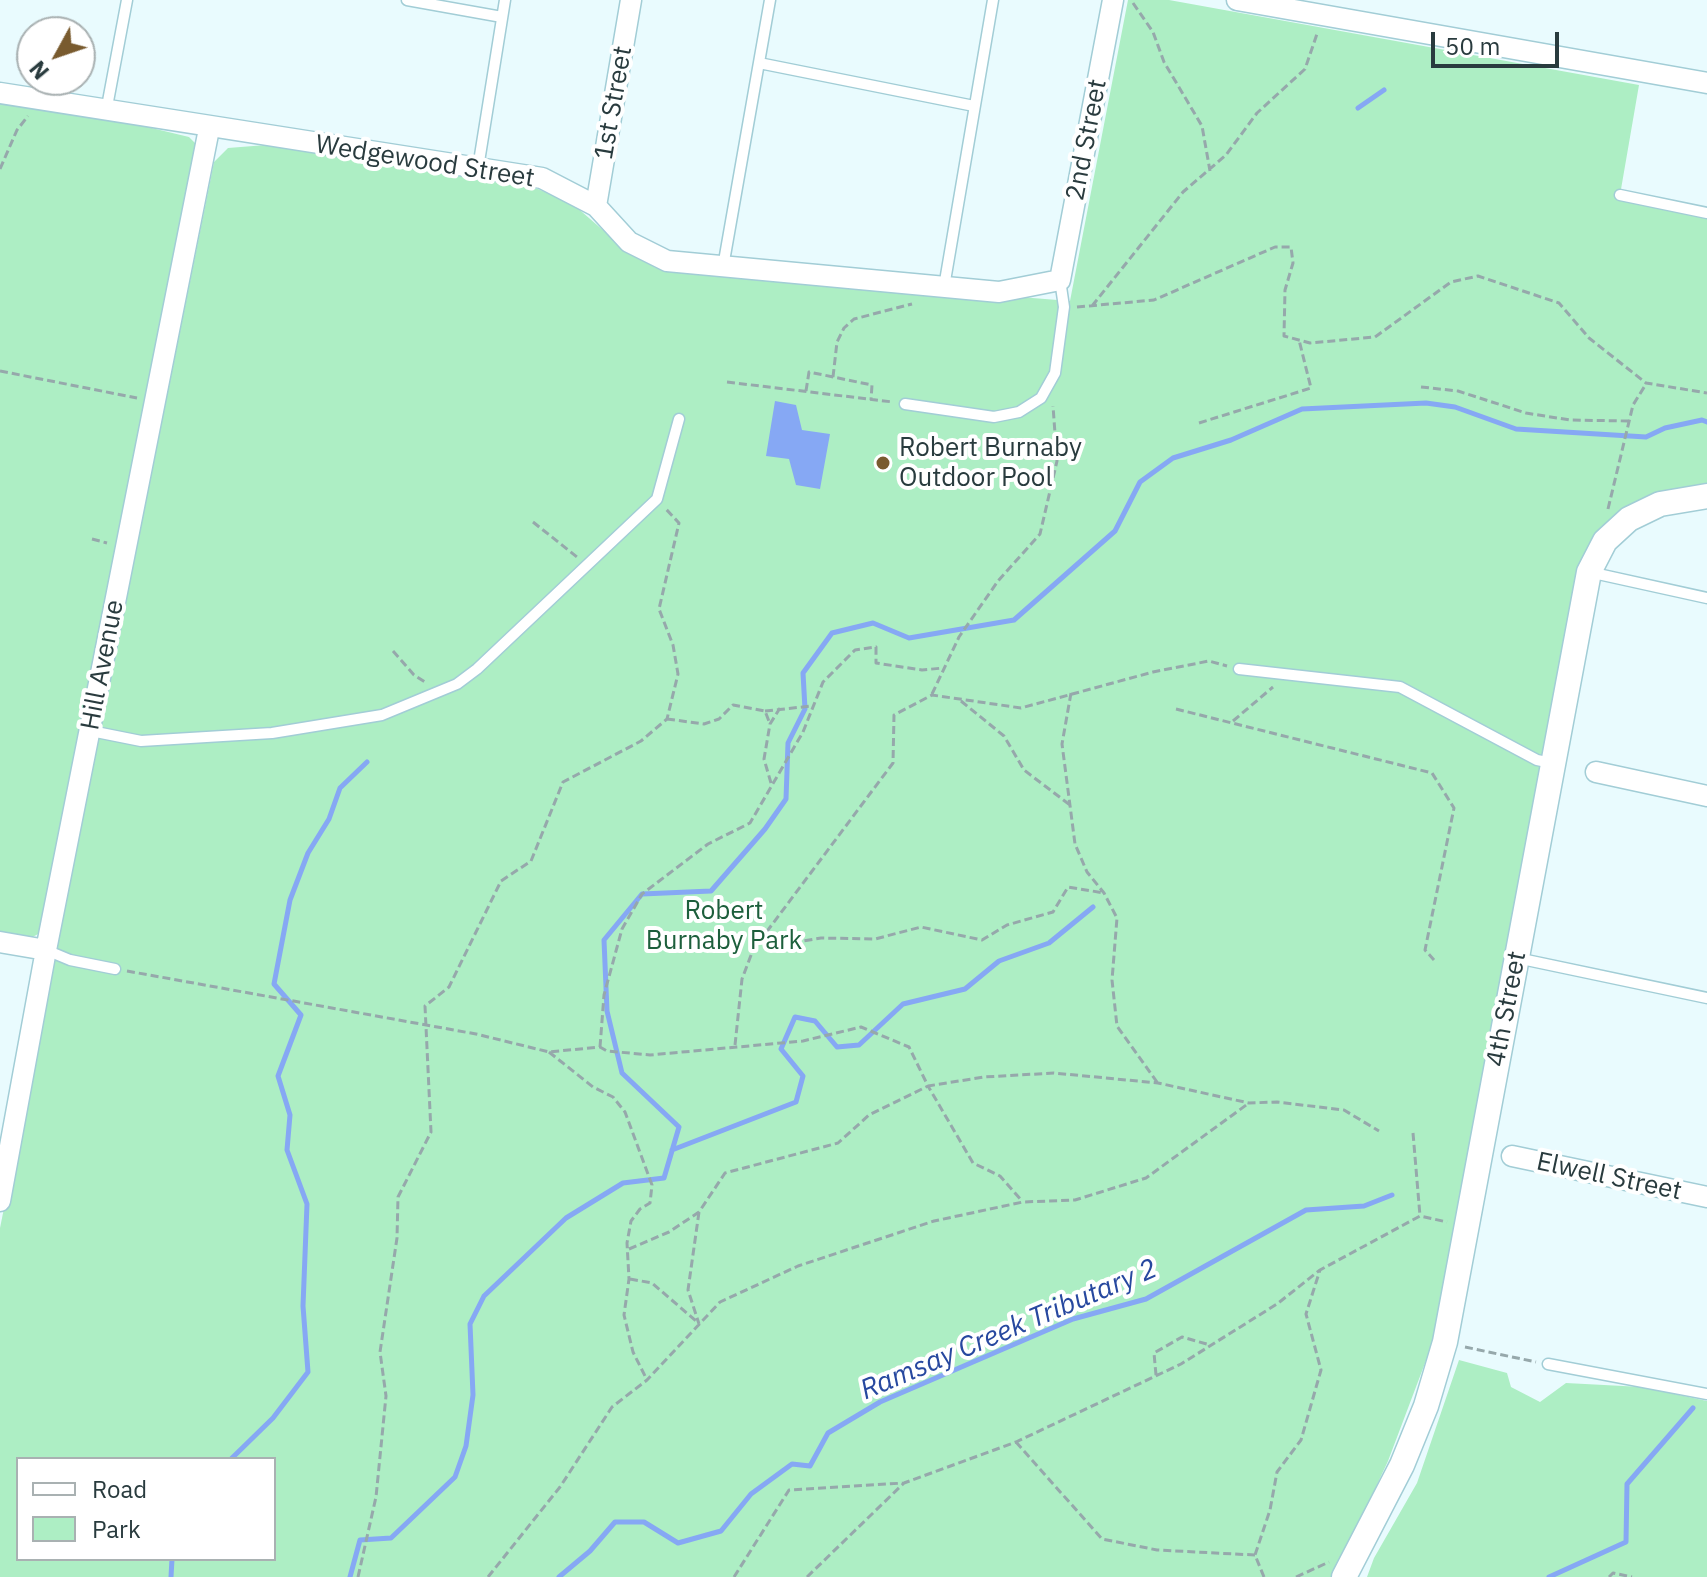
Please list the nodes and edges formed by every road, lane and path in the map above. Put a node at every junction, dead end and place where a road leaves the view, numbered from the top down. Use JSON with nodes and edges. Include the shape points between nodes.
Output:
{"nodes":[{"id":1,"x":127,"y":0,"type":"edge"},
{"id":2,"x":407,"y":0,"type":"edge"},
{"id":3,"x":505,"y":0,"type":"edge"},
{"id":4,"x":631,"y":0,"type":"edge"},
{"id":5,"x":770,"y":0,"type":"edge"},
{"id":6,"x":993,"y":0,"type":"edge"},
{"id":7,"x":1113,"y":0,"type":"edge"},
{"id":8,"x":1131,"y":0,"type":"edge"},
{"id":9,"x":1250,"y":1,"type":"edge"},
{"id":10,"x":502,"y":17,"type":"junction"},
{"id":11,"x":1319,"y":28,"type":"dead end"},
{"id":12,"x":759,"y":63,"type":"junction"},
{"id":13,"x":1707,"y":83,"type":"edge"},
{"id":14,"x":2,"y":95,"type":"edge"},
{"id":15,"x":30,"y":100,"type":"junction"},
{"id":16,"x":974,"y":106,"type":"junction"},
{"id":17,"x":106,"y":112,"type":"junction"},
{"id":18,"x":209,"y":129,"type":"junction"},
{"id":19,"x":478,"y":168,"type":"junction"},
{"id":20,"x":0,"y":169,"type":"edge"},
{"id":21,"x":1210,"y":171,"type":"junction"},
{"id":22,"x":1620,"y":195,"type":"dead end"},
{"id":23,"x":596,"y":206,"type":"junction"},
{"id":24,"x":1707,"y":213,"type":"edge"},
{"id":25,"x":723,"y":267,"type":"junction"},
{"id":26,"x":1060,"y":280,"type":"junction"},
{"id":27,"x":916,"y":284,"type":"junction"},
{"id":28,"x":944,"y":287,"type":"junction"},
{"id":29,"x":1092,"y":306,"type":"junction"},
{"id":30,"x":1064,"y":307,"type":"junction"},
{"id":31,"x":1299,"y":340,"type":"junction"},
{"id":32,"x":0,"y":371,"type":"edge"},
{"id":33,"x":833,"y":377,"type":"junction"},
{"id":34,"x":727,"y":382,"type":"dead end"},
{"id":35,"x":1646,"y":383,"type":"junction"},
{"id":36,"x":1049,"y":386,"type":"junction"},
{"id":37,"x":1421,"y":387,"type":"dead end"},
{"id":38,"x":806,"y":391,"type":"junction"},
{"id":39,"x":1707,"y":393,"type":"edge"},
{"id":40,"x":871,"y":400,"type":"junction"},
{"id":41,"x":153,"y":403,"type":"junction"},
{"id":42,"x":905,"y":404,"type":"joint"},
{"id":43,"x":679,"y":419,"type":"dead end"},
{"id":44,"x":1628,"y":421,"type":"junction"},
{"id":45,"x":1199,"y":423,"type":"dead end"},
{"id":46,"x":1616,"y":478,"type":"dead end"},
{"id":47,"x":1707,"y":496,"type":"edge"},
{"id":48,"x":657,"y":499,"type":"junction"},
{"id":49,"x":533,"y":522,"type":"dead end"},
{"id":50,"x":588,"y":565,"type":"junction"},
{"id":51,"x":1589,"y":572,"type":"junction"},
{"id":52,"x":1707,"y":598,"type":"edge"},
{"id":53,"x":393,"y":651,"type":"dead end"},
{"id":54,"x":943,"y":668,"type":"junction"},
{"id":55,"x":1239,"y":669,"type":"joint"},
{"id":56,"x":1288,"y":674,"type":"junction"},
{"id":57,"x":442,"y":691,"type":"junction"},
{"id":58,"x":1071,"y":693,"type":"junction"},
{"id":59,"x":932,"y":695,"type":"junction"},
{"id":60,"x":960,"y":701,"type":"junction"},
{"id":61,"x":813,"y":706,"type":"junction"},
{"id":62,"x":780,"y":708,"type":"junction"},
{"id":63,"x":1176,"y":709,"type":"dead end"},
{"id":64,"x":765,"y":711,"type":"junction"},
{"id":65,"x":667,"y":719,"type":"junction"},
{"id":66,"x":1231,"y":723,"type":"junction"},
{"id":67,"x":770,"y":724,"type":"junction"},
{"id":68,"x":91,"y":731,"type":"junction"},
{"id":69,"x":1554,"y":763,"type":"junction"},
{"id":70,"x":1596,"y":772,"type":"dead end"},
{"id":71,"x":771,"y":783,"type":"junction"},
{"id":72,"x":1707,"y":796,"type":"edge"},
{"id":73,"x":1070,"y":805,"type":"junction"},
{"id":74,"x":1104,"y":893,"type":"junction"},
{"id":75,"x":757,"y":940,"type":"junction"},
{"id":76,"x":0,"y":942,"type":"edge"},
{"id":77,"x":46,"y":950,"type":"junction"},
{"id":78,"x":1516,"y":958,"type":"junction"},
{"id":79,"x":1434,"y":960,"type":"dead end"},
{"id":80,"x":115,"y":969,"type":"joint"},
{"id":81,"x":1707,"y":998,"type":"edge"},
{"id":82,"x":426,"y":1027,"type":"junction"},
{"id":83,"x":735,"y":1045,"type":"junction"},
{"id":84,"x":600,"y":1047,"type":"junction"},
{"id":85,"x":549,"y":1052,"type":"junction"},
{"id":86,"x":1158,"y":1083,"type":"junction"},
{"id":87,"x":928,"y":1086,"type":"junction"},
{"id":88,"x":1249,"y":1103,"type":"junction"},
{"id":89,"x":1379,"y":1131,"type":"dead end"},
{"id":90,"x":1413,"y":1133,"type":"dead end"},
{"id":91,"x":1512,"y":1156,"type":"dead end"},
{"id":92,"x":1707,"y":1197,"type":"edge"},
{"id":93,"x":0,"y":1201,"type":"edge"},
{"id":94,"x":1023,"y":1202,"type":"junction"},
{"id":95,"x":699,"y":1212,"type":"junction"},
{"id":96,"x":1420,"y":1216,"type":"junction"},
{"id":97,"x":1466,"y":1226,"type":"junction"},
{"id":98,"x":629,"y":1249,"type":"junction"},
{"id":99,"x":1320,"y":1270,"type":"junction"},
{"id":100,"x":629,"y":1279,"type":"junction"},
{"id":101,"x":699,"y":1324,"type":"junction"},
{"id":102,"x":1445,"y":1342,"type":"junction"},
{"id":103,"x":1210,"y":1345,"type":"junction"},
{"id":104,"x":1548,"y":1364,"type":"joint"},
{"id":105,"x":1156,"y":1376,"type":"junction"},
{"id":106,"x":647,"y":1380,"type":"junction"},
{"id":107,"x":1707,"y":1394,"type":"edge"},
{"id":108,"x":1016,"y":1442,"type":"junction"},
{"id":109,"x":904,"y":1483,"type":"junction"},
{"id":110,"x":1255,"y":1555,"type":"junction"},
{"id":111,"x":358,"y":1577,"type":"edge"},
{"id":112,"x":488,"y":1577,"type":"edge"},
{"id":113,"x":734,"y":1577,"type":"edge"},
{"id":114,"x":807,"y":1577,"type":"edge"},
{"id":115,"x":1264,"y":1577,"type":"edge"},
{"id":116,"x":1344,"y":1577,"type":"edge"},
{"id":117,"x":1609,"y":1577,"type":"edge"},
{"id":118,"x":1632,"y":1577,"type":"edge"}],
"edges":[{"from":1,"to":17,"type":"lane"},
{"from":2,"to":10,"type":"lane"},
{"from":3,"to":10,"type":"lane"},
{"from":4,"to":23,"type":"street","name":"1st Street"},
{"from":5,"to":12,"type":"lane"},
{"from":6,"to":16,"type":"lane"},
{"from":7,"to":26,"type":"street","name":"2nd Street"},
{"from":8,"to":21,"type":"path","via":[[1202,126]]},
{"from":9,"to":13,"type":"street"},
{"from":10,"to":19,"type":"lane"},
{"from":11,"to":21,"type":"path","via":[[1305,69],[1257,113]]},
{"from":12,"to":16,"type":"lane"},
{"from":12,"to":25,"type":"lane"},
{"from":14,"to":15,"type":"street","name":"Wedgewood Street"},
{"from":15,"to":17,"type":"street","name":"Wedgewood Street"},
{"from":15,"to":20,"type":"path","via":[[28,115]]},
{"from":16,"to":28,"type":"lane"},
{"from":17,"to":18,"type":"street","name":"Wedgewood Street"},
{"from":18,"to":19,"type":"street","name":"Wedgewood Street"},
{"from":18,"to":41,"type":"street","name":"Hill Avenue"},
{"from":19,"to":23,"type":"street","name":"Wedgewood Street","via":[[542,178]]},
{"from":21,"to":29,"type":"path","via":[[1183,192]]},
{"from":22,"to":24,"type":"lane"},
{"from":23,"to":25,"type":"street","name":"Wedgewood Street","via":[[629,242],[667,261]]},
{"from":25,"to":27,"type":"street","name":"Wedgewood Street"},
{"from":26,"to":28,"type":"street","name":"Wedgewood Street","via":[[999,292]]},
{"from":26,"to":30,"type":"lane"},
{"from":27,"to":28,"type":"street","name":"Wedgewood Street"},
{"from":27,"to":33,"type":"path","via":[[911,305],[854,319],[844,328]]},
{"from":29,"to":30,"type":"path"},
{"from":29,"to":31,"type":"path","via":[[1154,300],[1275,247],[1291,247],[1284,336]]},
{"from":30,"to":36,"type":"lane"},
{"from":31,"to":35,"type":"path","via":[[1375,337],[1451,282],[1478,276],[1559,303],[1589,338]]},
{"from":31,"to":45,"type":"path","via":[[1311,388]]},
{"from":32,"to":41,"type":"path"},
{"from":33,"to":38,"type":"path","via":[[809,372]]},
{"from":33,"to":40,"type":"path","via":[[872,385]]},
{"from":34,"to":38,"type":"path"},
{"from":35,"to":39,"type":"path"},
{"from":35,"to":44,"type":"path"},
{"from":36,"to":42,"type":"lane","via":[[1034,403],[1002,416]]},
{"from":36,"to":54,"type":"path","via":[[1057,461],[1040,534],[998,581]]},
{"from":37,"to":44,"type":"path","via":[[1458,391],[1541,415]]},
{"from":38,"to":40,"type":"path"},
{"from":40,"to":42,"type":"path"},
{"from":41,"to":68,"type":"street","name":"Hill Avenue"},
{"from":43,"to":48,"type":"lane"},
{"from":44,"to":46,"type":"path"},
{"from":47,"to":51,"type":"street","name":"4th Street","via":[[1638,513],[1605,541]]},
{"from":48,"to":50,"type":"lane"},
{"from":48,"to":65,"type":"path","via":[[679,523],[659,609],[678,674]]},
{"from":49,"to":50,"type":"path"},
{"from":50,"to":57,"type":"lane","via":[[477,669]]},
{"from":51,"to":52,"type":"lane"},
{"from":51,"to":69,"type":"street","name":"4th Street"},
{"from":53,"to":57,"type":"path","via":[[414,675]]},
{"from":54,"to":59,"type":"path"},
{"from":54,"to":61,"type":"path","via":[[876,663],[876,647],[855,650],[823,682]]},
{"from":55,"to":56,"type":"lane"},
{"from":55,"to":58,"type":"path","via":[[1209,661]]},
{"from":56,"to":66,"type":"path"},
{"from":56,"to":69,"type":"lane","via":[[1400,687],[1537,760]]},
{"from":57,"to":68,"type":"lane","via":[[382,715],[272,733],[141,741]]},
{"from":58,"to":60,"type":"path","via":[[1021,708]]},
{"from":58,"to":73,"type":"path","via":[[1062,744]]},
{"from":59,"to":60,"type":"path"},
{"from":59,"to":75,"type":"path","via":[[894,715],[893,763]]},
{"from":60,"to":73,"type":"path","via":[[1004,736],[1024,770]]},
{"from":61,"to":62,"type":"path"},
{"from":61,"to":71,"type":"path"},
{"from":62,"to":64,"type":"path"},
{"from":62,"to":67,"type":"path"},
{"from":63,"to":66,"type":"path"},
{"from":64,"to":65,"type":"path","via":[[733,705],[719,719],[704,724]]},
{"from":64,"to":67,"type":"path"},
{"from":65,"to":82,"type":"path","via":[[641,741],[563,782],[531,861],[501,881],[449,987],[425,1006]]},
{"from":66,"to":79,"type":"path","via":[[1432,773],[1454,808],[1425,950]]},
{"from":67,"to":71,"type":"path","via":[[764,759]]},
{"from":68,"to":77,"type":"street","name":"Hill Avenue"},
{"from":69,"to":78,"type":"street","name":"4th Street"},
{"from":70,"to":72,"type":"street"},
{"from":71,"to":84,"type":"path","via":[[750,823],[708,844],[642,894],[622,929],[604,995]]},
{"from":73,"to":74,"type":"path","via":[[1075,844]]},
{"from":74,"to":75,"type":"path","via":[[1068,887],[1053,912],[1007,925],[982,940],[921,927],[875,939],[821,938],[786,944]]},
{"from":74,"to":86,"type":"path","via":[[1117,918],[1112,980],[1117,1026]]},
{"from":75,"to":83,"type":"path","via":[[742,979]]},
{"from":76,"to":77,"type":"street"},
{"from":77,"to":80,"type":"lane"},
{"from":77,"to":93,"type":"street","name":"Hill Avenue"},
{"from":78,"to":81,"type":"lane"},
{"from":78,"to":97,"type":"street","name":"4th Street"},
{"from":80,"to":82,"type":"path"},
{"from":82,"to":85,"type":"path"},
{"from":82,"to":111,"type":"path","via":[[431,1132],[398,1197],[380,1352],[386,1396],[376,1497]]},
{"from":83,"to":84,"type":"path","via":[[650,1055]]},
{"from":83,"to":87,"type":"path","via":[[803,1041],[861,1027],[909,1047]]},
{"from":84,"to":85,"type":"path"},
{"from":85,"to":98,"type":"path","via":[[613,1097],[633,1131],[654,1194],[631,1221]]},
{"from":86,"to":87,"type":"path","via":[[1054,1073]]},
{"from":86,"to":88,"type":"path"},
{"from":87,"to":94,"type":"path","via":[[973,1163],[1000,1176]]},
{"from":87,"to":95,"type":"path","via":[[869,1115],[838,1143],[725,1173]]},
{"from":88,"to":89,"type":"path","via":[[1344,1110]]},
{"from":88,"to":94,"type":"path","via":[[1146,1178],[1075,1200]]},
{"from":90,"to":96,"type":"path"},
{"from":91,"to":92,"type":"street","name":"Elwell Street"},
{"from":94,"to":101,"type":"path","via":[[934,1221],[798,1266],[720,1302]]},
{"from":95,"to":98,"type":"path"},
{"from":95,"to":101,"type":"path","via":[[688,1290]]},
{"from":96,"to":97,"type":"path"},
{"from":96,"to":99,"type":"path"},
{"from":97,"to":102,"type":"street","name":"4th Street"},
{"from":98,"to":100,"type":"path"},
{"from":99,"to":103,"type":"path"},
{"from":99,"to":110,"type":"path","via":[[1306,1314],[1321,1370],[1301,1440],[1277,1472]]},
{"from":100,"to":101,"type":"path","via":[[652,1283]]},
{"from":100,"to":106,"type":"path","via":[[624,1315]]},
{"from":101,"to":106,"type":"path"},
{"from":102,"to":104,"type":"path"},
{"from":102,"to":116,"type":"street","name":"4th Street","via":[[1402,1465]]},
{"from":103,"to":105,"type":"path"},
{"from":103,"to":105,"type":"path","via":[[1182,1337],[1154,1353]]},
{"from":104,"to":107,"type":"lane"},
{"from":105,"to":108,"type":"path"},
{"from":106,"to":112,"type":"path","via":[[612,1407],[560,1487]]},
{"from":108,"to":109,"type":"path"},
{"from":108,"to":110,"type":"path","via":[[1102,1539],[1157,1550]]},
{"from":109,"to":113,"type":"path","via":[[789,1490]]},
{"from":109,"to":114,"type":"path"},
{"from":110,"to":115,"type":"path"},
{"from":117,"to":118,"type":"path"}]}
